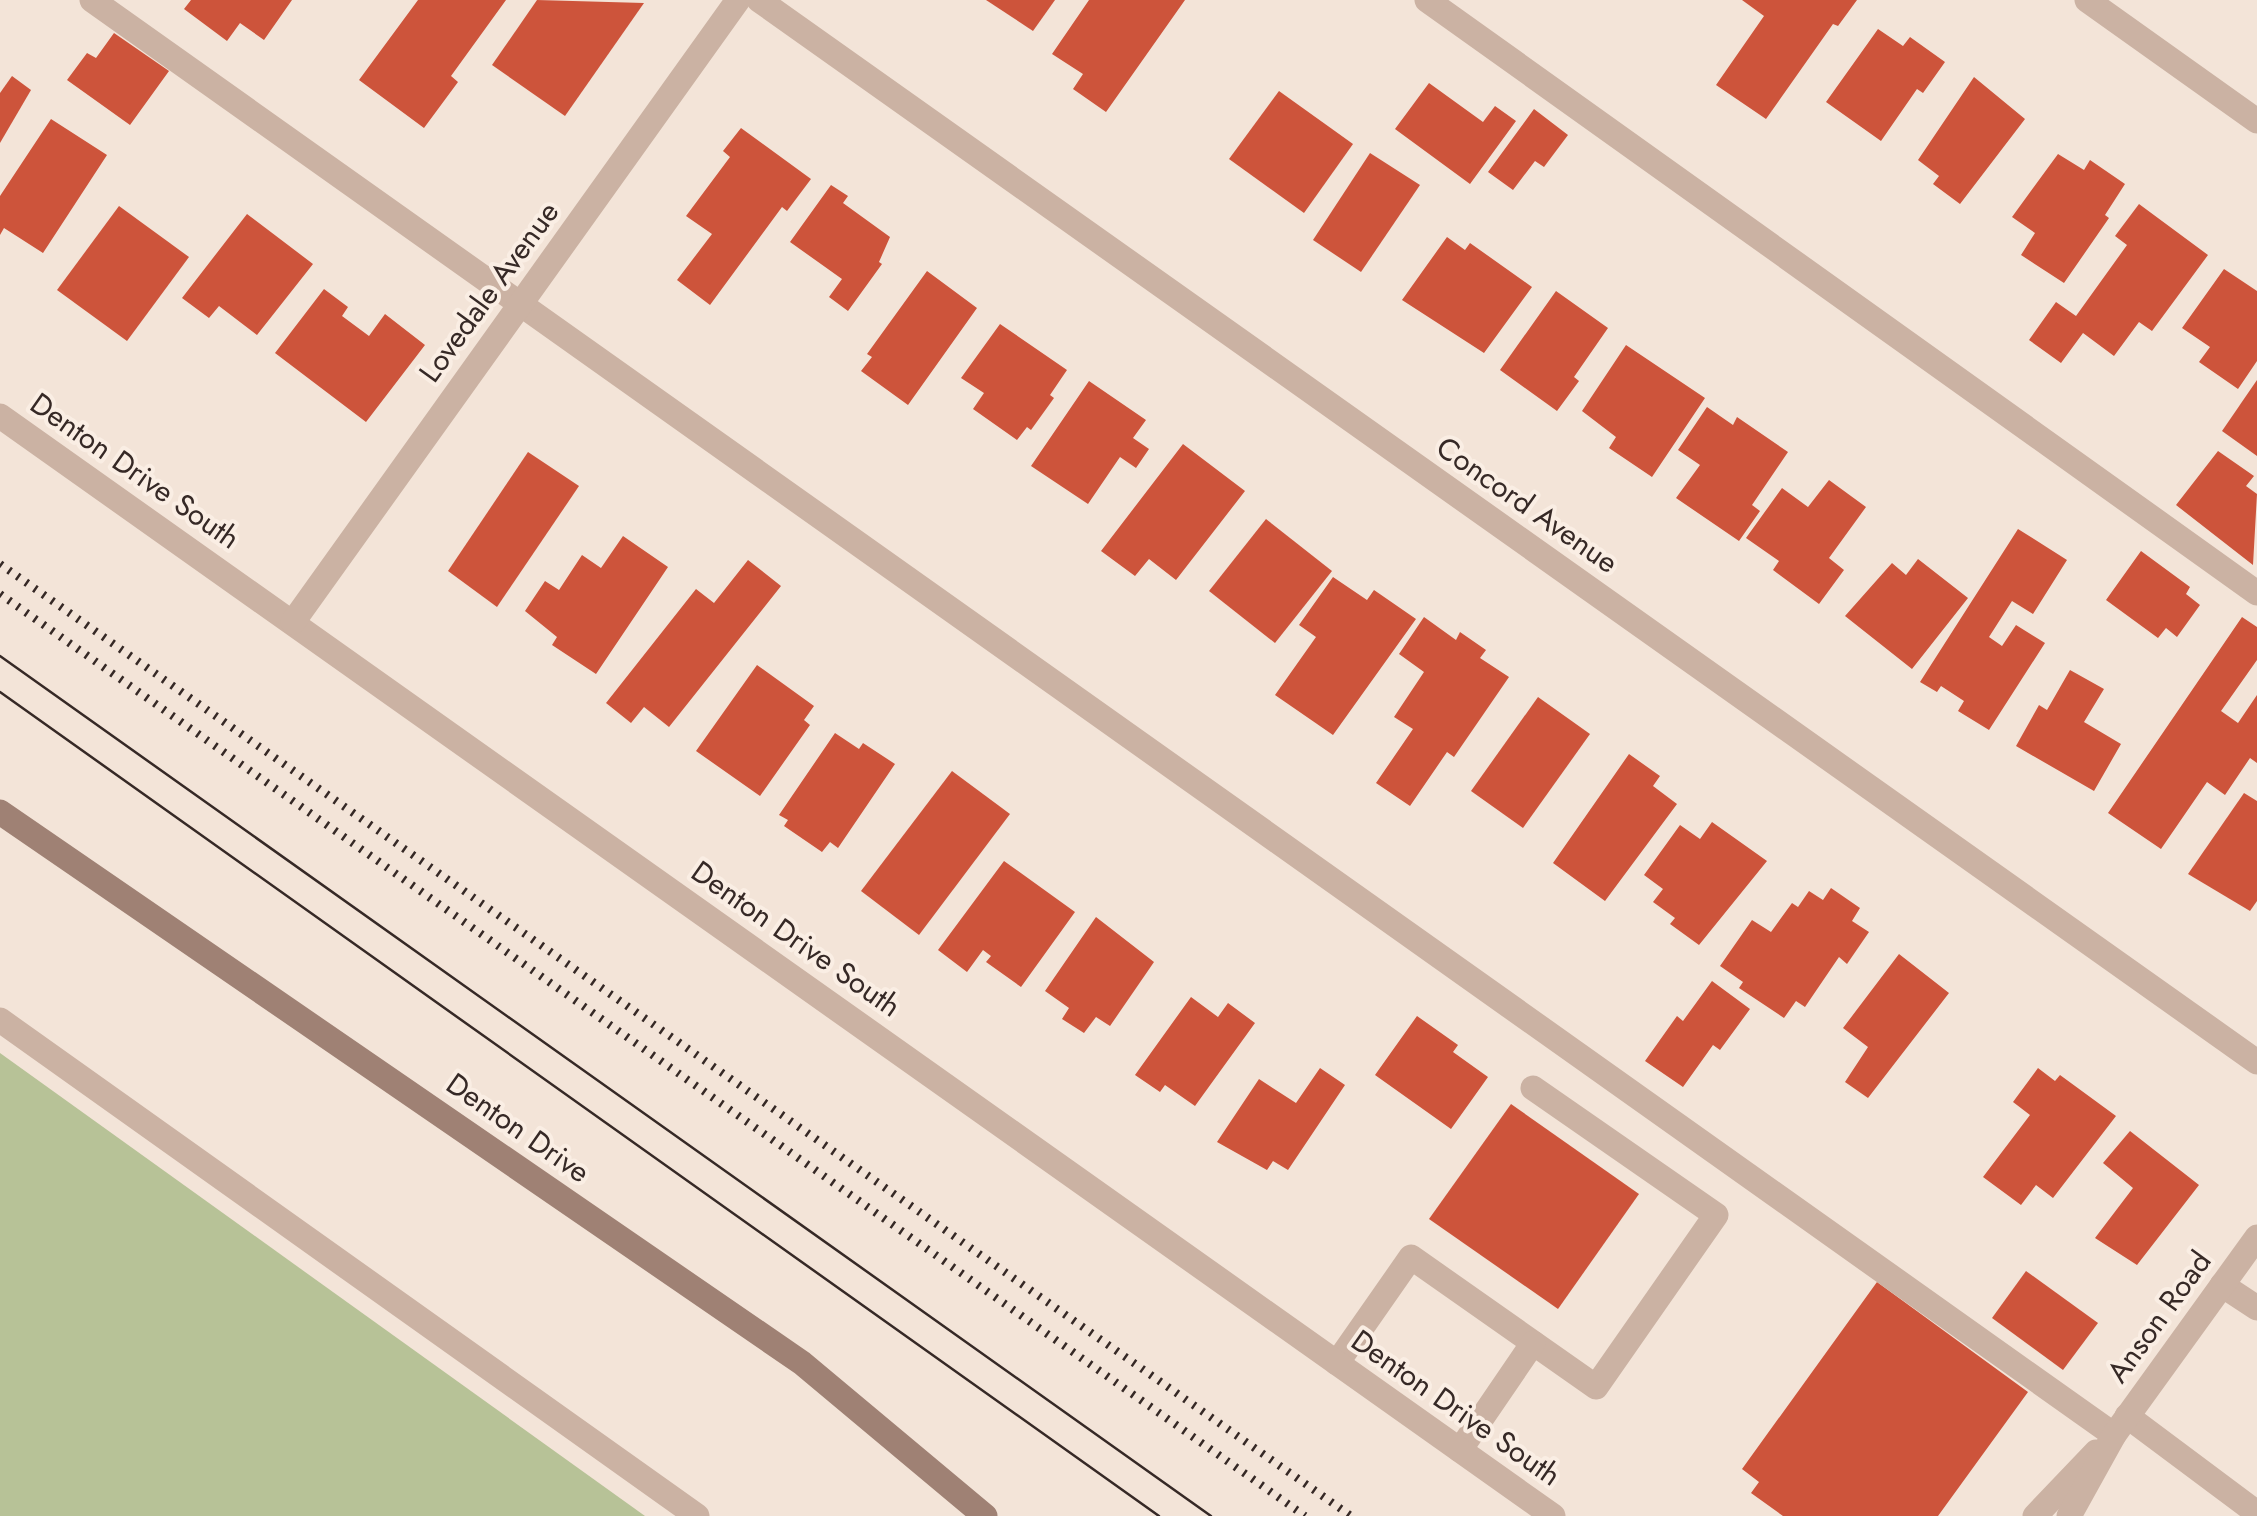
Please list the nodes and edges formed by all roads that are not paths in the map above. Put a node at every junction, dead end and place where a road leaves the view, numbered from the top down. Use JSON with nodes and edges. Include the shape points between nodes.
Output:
{"nodes":[{"id":1,"x":92,"y":0,"type":"edge"},
{"id":2,"x":738,"y":0,"type":"edge"},
{"id":3,"x":759,"y":0,"type":"edge"},
{"id":4,"x":1427,"y":0,"type":"edge"},
{"id":5,"x":2088,"y":0,"type":"edge"},
{"id":6,"x":2257,"y":121,"type":"edge"},
{"id":7,"x":522,"y":302,"type":"junction"},
{"id":8,"x":0,"y":416,"type":"edge"},
{"id":9,"x":2257,"y":593,"type":"edge"},
{"id":10,"x":293,"y":622,"type":"junction"},
{"id":11,"x":0,"y":812,"type":"edge"},
{"id":12,"x":0,"y":1020,"type":"edge"},
{"id":13,"x":2257,"y":1062,"type":"edge"},
{"id":14,"x":1533,"y":1088,"type":"dead end"},
{"id":15,"x":2257,"y":1237,"type":"edge"},
{"id":16,"x":2222,"y":1285,"type":"junction"},
{"id":17,"x":2257,"y":1308,"type":"edge"},
{"id":18,"x":1533,"y":1343,"type":"junction"},
{"id":19,"x":1338,"y":1363,"type":"junction"},
{"id":20,"x":2120,"y":1425,"type":"junction"},
{"id":21,"x":1460,"y":1450,"type":"junction"},
{"id":22,"x":2257,"y":1513,"type":"edge"},
{"id":23,"x":697,"y":1516,"type":"edge"},
{"id":24,"x":985,"y":1516,"type":"edge"},
{"id":25,"x":1553,"y":1516,"type":"edge"},
{"id":26,"x":2035,"y":1516,"type":"edge"},
{"id":27,"x":2070,"y":1516,"type":"edge"}],
"edges":[{"from":1,"to":7,"type":"street"},
{"from":2,"to":7,"type":"street","name":"Lovedale Avenue"},
{"from":3,"to":13,"type":"street","name":"Concord Avenue"},
{"from":4,"to":9,"type":"street"},
{"from":5,"to":6,"type":"street"},
{"from":7,"to":10,"type":"street","name":"Lovedale Avenue"},
{"from":7,"to":20,"type":"street"},
{"from":8,"to":10,"type":"street","name":"Denton Drive South"},
{"from":10,"to":19,"type":"street","name":"Denton Drive South"},
{"from":11,"to":24,"type":"main road","name":"Denton Drive","via":[[802,1363]]},
{"from":12,"to":23,"type":"street"},
{"from":14,"to":18,"type":"street","via":[[1716,1215],[1596,1388]]},
{"from":15,"to":16,"type":"street","name":"Anson Road"},
{"from":16,"to":17,"type":"street"},
{"from":16,"to":20,"type":"street","name":"Anson Road"},
{"from":18,"to":19,"type":"street","via":[[1411,1257]]},
{"from":18,"to":21,"type":"street"},
{"from":19,"to":21,"type":"street","name":"Denton Drive South"},
{"from":20,"to":22,"type":"street"},
{"from":20,"to":26,"type":"street","name":"Anson Road"},
{"from":20,"to":27,"type":"street","name":"Anson Road"},
{"from":21,"to":25,"type":"street","name":"Denton Drive South"}]}
